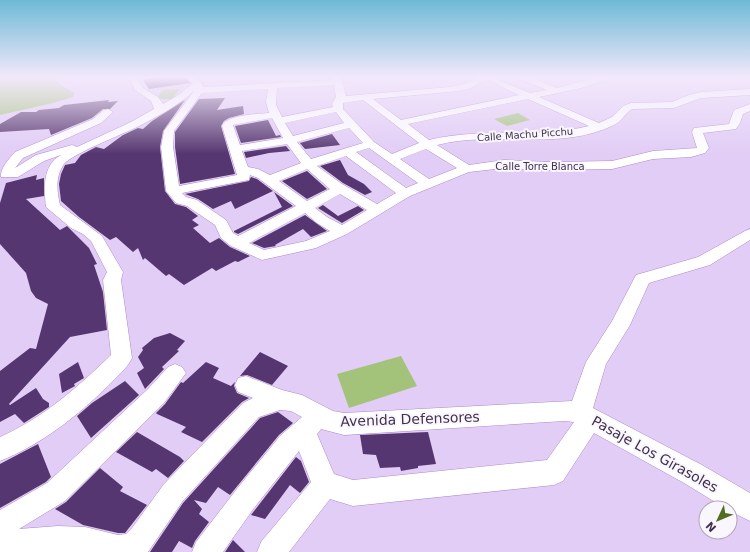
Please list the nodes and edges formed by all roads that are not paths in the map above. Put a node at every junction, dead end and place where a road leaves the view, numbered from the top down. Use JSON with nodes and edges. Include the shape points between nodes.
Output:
{"nodes":[{"id":1,"x":157,"y":103,"type":"edge"},
{"id":2,"x":171,"y":103,"type":"edge"},
{"id":3,"x":191,"y":103,"type":"edge"},
{"id":4,"x":271,"y":103,"type":"edge"},
{"id":5,"x":344,"y":103,"type":"edge"},
{"id":6,"x":372,"y":103,"type":"edge"},
{"id":7,"x":428,"y":103,"type":"edge"},
{"id":8,"x":495,"y":103,"type":"edge"},
{"id":9,"x":543,"y":103,"type":"edge"},
{"id":10,"x":678,"y":103,"type":"edge"},
{"id":11,"x":339,"y":104,"type":"junction"},
{"id":12,"x":750,"y":108,"type":"edge"},
{"id":13,"x":159,"y":109,"type":"junction"},
{"id":14,"x":108,"y":112,"type":"dead end"},
{"id":15,"x":448,"y":116,"type":"junction"},
{"id":16,"x":277,"y":118,"type":"junction"},
{"id":17,"x":352,"y":124,"type":"junction"},
{"id":18,"x":400,"y":124,"type":"junction"},
{"id":19,"x":600,"y":127,"type":"junction"},
{"id":20,"x":291,"y":140,"type":"junction"},
{"id":21,"x":94,"y":142,"type":"junction"},
{"id":22,"x":370,"y":144,"type":"junction"},
{"id":23,"x":427,"y":144,"type":"junction"},
{"id":24,"x":236,"y":148,"type":"junction"},
{"id":25,"x":348,"y":152,"type":"junction"},
{"id":26,"x":390,"y":159,"type":"junction"},
{"id":27,"x":309,"y":164,"type":"junction"},
{"id":28,"x":467,"y":169,"type":"junction"},
{"id":29,"x":241,"y":170,"type":"junction"},
{"id":30,"x":269,"y":180,"type":"junction"},
{"id":31,"x":427,"y":184,"type":"junction"},
{"id":32,"x":340,"y":189,"type":"junction"},
{"id":33,"x":173,"y":191,"type":"junction"},
{"id":34,"x":405,"y":193,"type":"junction"},
{"id":35,"x":307,"y":208,"type":"junction"},
{"id":36,"x":378,"y":210,"type":"junction"},
{"id":37,"x":342,"y":231,"type":"junction"},
{"id":38,"x":750,"y":234,"type":"edge"},
{"id":39,"x":238,"y":243,"type":"junction"},
{"id":40,"x":174,"y":373,"type":"dead end"},
{"id":41,"x":246,"y":385,"type":"dead end"},
{"id":42,"x":280,"y":400,"type":"junction"},
{"id":43,"x":585,"y":416,"type":"junction"},
{"id":44,"x":311,"y":423,"type":"junction"},
{"id":45,"x":0,"y":449,"type":"edge"},
{"id":46,"x":325,"y":485,"type":"junction"},
{"id":47,"x":750,"y":508,"type":"edge"},
{"id":48,"x":0,"y":525,"type":"edge"},
{"id":49,"x":0,"y":545,"type":"edge"},
{"id":50,"x":206,"y":552,"type":"edge"},
{"id":51,"x":271,"y":552,"type":"edge"}],
"edges":[{"from":1,"to":13,"type":"street"},
{"from":2,"to":13,"type":"street"},
{"from":3,"to":33,"type":"street","via":[[169,131],[168,147]]},
{"from":4,"to":16,"type":"street"},
{"from":5,"to":11,"type":"street"},
{"from":6,"to":18,"type":"street"},
{"from":7,"to":15,"type":"street"},
{"from":8,"to":15,"type":"street","via":[[461,110]]},
{"from":9,"to":19,"type":"street"},
{"from":10,"to":19,"type":"street","name":"Calle Machu Picchu","via":[[631,106],[619,117]]},
{"from":11,"to":16,"type":"street"},
{"from":11,"to":17,"type":"street"},
{"from":12,"to":28,"type":"street","name":"Calle Torre Blanca","via":[[738,112],[732,126],[698,130],[703,148],[701,151],[654,155],[612,165],[504,164]]},
{"from":13,"to":21,"type":"street","via":[[135,124]]},
{"from":14,"to":21,"type":"street","via":[[97,121],[19,155],[5,174],[14,174],[40,158]]},
{"from":15,"to":18,"type":"street"},
{"from":16,"to":20,"type":"street"},
{"from":16,"to":24,"type":"street","via":[[237,120],[228,123]]},
{"from":17,"to":20,"type":"street"},
{"from":17,"to":22,"type":"street"},
{"from":18,"to":23,"type":"street"},
{"from":19,"to":23,"type":"street","name":"Calle Machu Picchu","via":[[534,136],[459,139]]},
{"from":20,"to":24,"type":"street"},
{"from":20,"to":27,"type":"street"},
{"from":21,"to":45,"type":"street","via":[[61,160],[55,169],[50,191],[53,207],[97,239],[115,272],[112,280],[122,358],[98,382],[42,428]]},
{"from":22,"to":25,"type":"street"},
{"from":22,"to":26,"type":"street"},
{"from":23,"to":26,"type":"street","name":"Calle Machu Picchu"},
{"from":23,"to":28,"type":"street"},
{"from":24,"to":29,"type":"street"},
{"from":25,"to":27,"type":"street"},
{"from":25,"to":34,"type":"street"},
{"from":26,"to":31,"type":"street"},
{"from":27,"to":30,"type":"street"},
{"from":27,"to":32,"type":"street"},
{"from":28,"to":31,"type":"street","name":"Calle Torre Blanca"},
{"from":29,"to":30,"type":"street","via":[[254,172]]},
{"from":29,"to":33,"type":"street","via":[[244,177]]},
{"from":30,"to":35,"type":"street"},
{"from":31,"to":34,"type":"street","name":"Calle Torre Blanca"},
{"from":32,"to":35,"type":"street"},
{"from":32,"to":36,"type":"street"},
{"from":33,"to":39,"type":"street","via":[[181,200],[192,203],[221,223],[226,235]]},
{"from":34,"to":36,"type":"street","name":"Calle Torre Blanca"},
{"from":35,"to":37,"type":"street"},
{"from":35,"to":39,"type":"street"},
{"from":36,"to":37,"type":"street","name":"Calle Torre Blanca"},
{"from":37,"to":39,"type":"street","name":"Calle Torre Blanca","via":[[310,245],[262,255]]},
{"from":38,"to":43,"type":"street","via":[[704,261],[642,279],[620,325],[596,362]]},
{"from":40,"to":48,"type":"street","via":[[156,396],[56,492]]},
{"from":41,"to":42,"type":"street"},
{"from":42,"to":44,"type":"street","name":"Avenida Defensores","via":[[294,402]]},
{"from":42,"to":49,"type":"street","name":"Avenida Defensores","via":[[251,410],[173,493],[133,547],[118,549],[84,541],[58,540]]},
{"from":43,"to":44,"type":"street","name":"Avenida Defensores","via":[[564,411],[344,424],[328,421]]},
{"from":43,"to":46,"type":"street","via":[[554,472],[354,493]]},
{"from":43,"to":47,"type":"street","name":"Pasaje Los Girasoles"},
{"from":44,"to":46,"type":"street"},
{"from":44,"to":50,"type":"street","via":[[289,444]]},
{"from":46,"to":51,"type":"street"}]}
